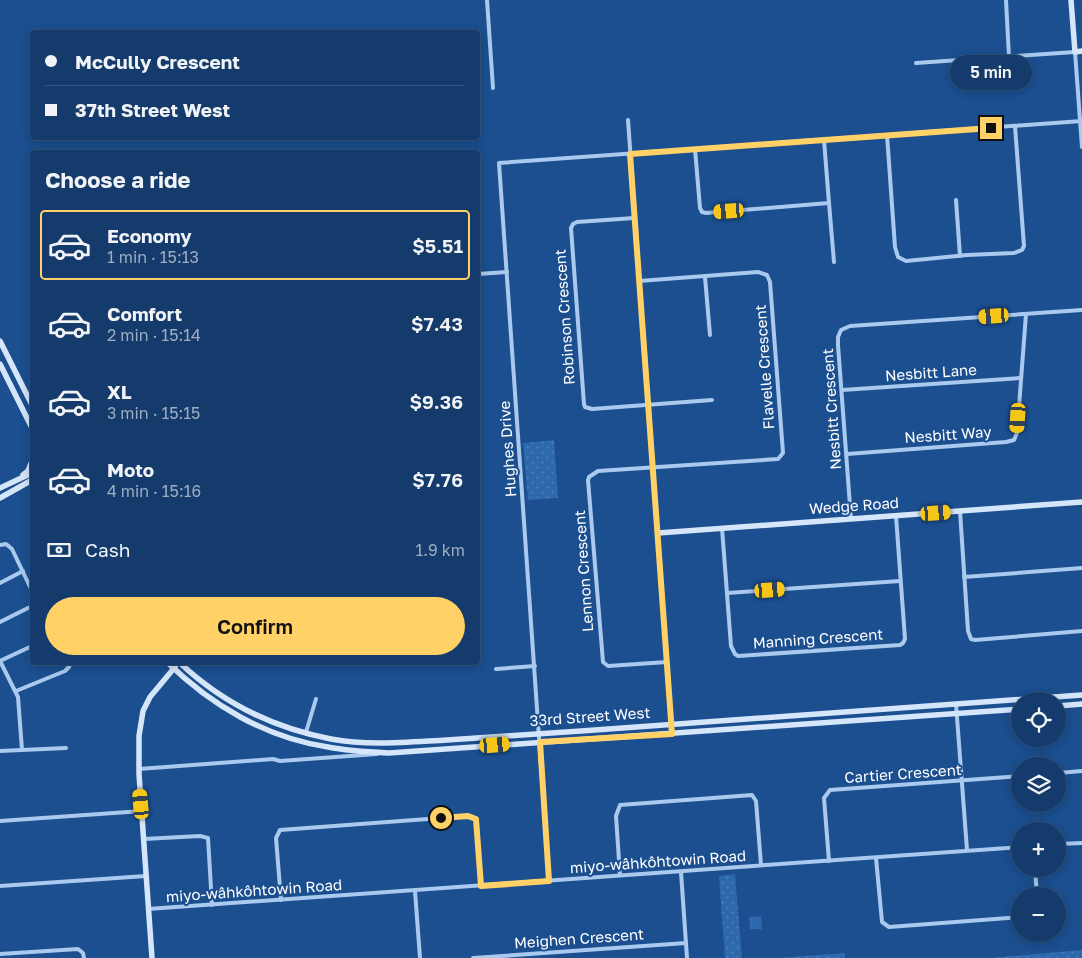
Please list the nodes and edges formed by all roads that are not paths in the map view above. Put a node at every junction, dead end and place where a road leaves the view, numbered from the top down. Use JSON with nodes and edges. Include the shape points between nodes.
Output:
{"nodes":[{"id":1,"x":487,"y":0,"type":"edge"},
{"id":2,"x":1006,"y":0,"type":"edge"},
{"id":3,"x":1072,"y":0,"type":"edge"},
{"id":4,"x":1082,"y":51,"type":"edge"},
{"id":5,"x":1075,"y":52,"type":"junction"},
{"id":6,"x":1009,"y":56,"type":"junction"},
{"id":7,"x":916,"y":64,"type":"dead end"},
{"id":8,"x":494,"y":88,"type":"dead end"},
{"id":9,"x":628,"y":120,"type":"dead end"},
{"id":10,"x":1081,"y":121,"type":"edge"},
{"id":11,"x":1015,"y":126,"type":"junction"},
{"id":12,"x":887,"y":135,"type":"junction"},
{"id":13,"x":824,"y":140,"type":"junction"},
{"id":14,"x":1082,"y":147,"type":"edge"},
{"id":15,"x":695,"y":149,"type":"junction"},
{"id":16,"x":630,"y":154,"type":"junction"},
{"id":17,"x":956,"y":200,"type":"dead end"},
{"id":18,"x":829,"y":203,"type":"junction"},
{"id":19,"x":634,"y":218,"type":"junction"},
{"id":20,"x":960,"y":256,"type":"junction"},
{"id":21,"x":834,"y":262,"type":"dead end"},
{"id":22,"x":507,"y":272,"type":"junction"},
{"id":23,"x":480,"y":274,"type":"edge"},
{"id":24,"x":705,"y":277,"type":"junction"},
{"id":25,"x":639,"y":281,"type":"junction"},
{"id":26,"x":1082,"y":310,"type":"edge"},
{"id":27,"x":1026,"y":314,"type":"junction"},
{"id":28,"x":710,"y":335,"type":"dead end"},
{"id":29,"x":0,"y":341,"type":"edge"},
{"id":30,"x":0,"y":364,"type":"edge"},
{"id":31,"x":1021,"y":378,"type":"junction"},
{"id":32,"x":842,"y":390,"type":"junction"},
{"id":33,"x":712,"y":400,"type":"dead end"},
{"id":34,"x":30,"y":401,"type":"edge"},
{"id":35,"x":649,"y":405,"type":"junction"},
{"id":36,"x":30,"y":424,"type":"edge"},
{"id":37,"x":847,"y":454,"type":"junction"},
{"id":38,"x":30,"y":466,"type":"edge"},
{"id":39,"x":653,"y":468,"type":"junction"},
{"id":40,"x":30,"y":474,"type":"edge"},
{"id":41,"x":19,"y":479,"type":"junction"},
{"id":42,"x":30,"y":481,"type":"edge"},
{"id":43,"x":0,"y":488,"type":"edge"},
{"id":44,"x":0,"y":498,"type":"edge"},
{"id":45,"x":1082,"y":502,"type":"edge"},
{"id":46,"x":960,"y":512,"type":"junction"},
{"id":47,"x":896,"y":516,"type":"junction"},
{"id":48,"x":851,"y":519,"type":"junction"},
{"id":49,"x":722,"y":528,"type":"junction"},
{"id":50,"x":658,"y":533,"type":"junction"},
{"id":51,"x":0,"y":545,"type":"edge"},
{"id":52,"x":1082,"y":568,"type":"edge"},
{"id":53,"x":23,"y":571,"type":"junction"},
{"id":54,"x":964,"y":578,"type":"junction"},
{"id":55,"x":900,"y":580,"type":"junction"},
{"id":56,"x":0,"y":583,"type":"edge"},
{"id":57,"x":30,"y":587,"type":"edge"},
{"id":58,"x":727,"y":593,"type":"junction"},
{"id":59,"x":30,"y":607,"type":"edge"},
{"id":60,"x":0,"y":622,"type":"edge"},
{"id":61,"x":1082,"y":631,"type":"edge"},
{"id":62,"x":30,"y":647,"type":"edge"},
{"id":63,"x":0,"y":661,"type":"edge"},
{"id":64,"x":667,"y":662,"type":"junction"},
{"id":65,"x":70,"y":665,"type":"edge"},
{"id":66,"x":170,"y":665,"type":"edge"},
{"id":67,"x":176,"y":665,"type":"edge"},
{"id":68,"x":182,"y":665,"type":"edge"},
{"id":69,"x":534,"y":666,"type":"junction"},
{"id":70,"x":173,"y":668,"type":"junction"},
{"id":71,"x":496,"y":669,"type":"dead end"},
{"id":72,"x":16,"y":691,"type":"junction"},
{"id":73,"x":1082,"y":694,"type":"edge"},
{"id":74,"x":316,"y":699,"type":"dead end"},
{"id":75,"x":956,"y":704,"type":"junction"},
{"id":76,"x":1082,"y":704,"type":"edge"},
{"id":77,"x":1066,"y":705,"type":"edge"},
{"id":78,"x":1011,"y":710,"type":"edge"},
{"id":79,"x":957,"y":713,"type":"junction"},
{"id":80,"x":672,"y":724,"type":"junction"},
{"id":81,"x":306,"y":732,"type":"junction"},
{"id":82,"x":540,"y":734,"type":"junction"},
{"id":83,"x":672,"y":734,"type":"junction"},
{"id":84,"x":540,"y":742,"type":"junction"},
{"id":85,"x":66,"y":748,"type":"dead end"},
{"id":86,"x":22,"y":750,"type":"junction"},
{"id":87,"x":0,"y":751,"type":"edge"},
{"id":88,"x":389,"y":753,"type":"junction"},
{"id":89,"x":139,"y":769,"type":"junction"},
{"id":90,"x":1082,"y":771,"type":"edge"},
{"id":91,"x":1066,"y":772,"type":"edge"},
{"id":92,"x":1011,"y":777,"type":"edge"},
{"id":93,"x":962,"y":781,"type":"junction"},
{"id":94,"x":142,"y":811,"type":"junction"},
{"id":95,"x":0,"y":821,"type":"edge"},
{"id":96,"x":144,"y":838,"type":"junction"},
{"id":97,"x":1082,"y":843,"type":"edge"},
{"id":98,"x":1066,"y":844,"type":"edge"},
{"id":99,"x":1011,"y":848,"type":"edge"},
{"id":100,"x":967,"y":850,"type":"junction"},
{"id":101,"x":876,"y":858,"type":"junction"},
{"id":102,"x":829,"y":861,"type":"junction"},
{"id":103,"x":761,"y":865,"type":"junction"},
{"id":104,"x":680,"y":872,"type":"junction"},
{"id":105,"x":146,"y":876,"type":"junction"},
{"id":106,"x":620,"y":876,"type":"junction"},
{"id":107,"x":549,"y":881,"type":"junction"},
{"id":108,"x":0,"y":886,"type":"edge"},
{"id":109,"x":481,"y":886,"type":"junction"},
{"id":110,"x":415,"y":891,"type":"junction"},
{"id":111,"x":281,"y":900,"type":"junction"},
{"id":112,"x":212,"y":905,"type":"junction"},
{"id":113,"x":148,"y":909,"type":"junction"},
{"id":114,"x":1011,"y":918,"type":"edge"},
{"id":115,"x":686,"y":943,"type":"junction"},
{"id":116,"x":0,"y":954,"type":"edge"},
{"id":117,"x":84,"y":958,"type":"edge"},
{"id":118,"x":152,"y":958,"type":"edge"},
{"id":119,"x":420,"y":958,"type":"edge"},
{"id":120,"x":474,"y":958,"type":"edge"},
{"id":121,"x":687,"y":958,"type":"edge"}],
"edges":[{"from":1,"to":8,"type":"street"},
{"from":2,"to":6,"type":"street"},
{"from":3,"to":5,"type":"main road"},
{"from":4,"to":5,"type":"main road"},
{"from":5,"to":6,"type":"street"},
{"from":5,"to":10,"type":"street"},
{"from":6,"to":7,"type":"street"},
{"from":9,"to":16,"type":"street"},
{"from":10,"to":11,"type":"street"},
{"from":10,"to":14,"type":"street"},
{"from":11,"to":12,"type":"street"},
{"from":11,"to":20,"type":"street","via":[[1024,246],[1014,253]]},
{"from":12,"to":13,"type":"street"},
{"from":12,"to":20,"type":"street","via":[[898,257],[906,261]]},
{"from":13,"to":15,"type":"street"},
{"from":13,"to":18,"type":"street"},
{"from":15,"to":16,"type":"street"},
{"from":15,"to":18,"type":"street","via":[[702,212]]},
{"from":16,"to":19,"type":"street"},
{"from":16,"to":22,"type":"street","name":"Hughes Drive","via":[[499,163]]},
{"from":17,"to":20,"type":"street"},
{"from":18,"to":21,"type":"street"},
{"from":19,"to":25,"type":"street"},
{"from":19,"to":35,"type":"street","name":"Robinson Crescent","via":[[577,222],[571,228],[583,401],[585,407],[592,409]]},
{"from":22,"to":23,"type":"street"},
{"from":22,"to":69,"type":"street","name":"Hughes Drive"},
{"from":24,"to":25,"type":"street","name":"Flavelle Crescent"},
{"from":24,"to":28,"type":"street"},
{"from":24,"to":39,"type":"street","name":"Flavelle Crescent","via":[[758,272],[769,278],[783,454],[778,459]]},
{"from":25,"to":35,"type":"street"},
{"from":26,"to":27,"type":"street","name":"Nesbitt Crescent"},
{"from":27,"to":31,"type":"street","name":"Nesbitt Way"},
{"from":27,"to":32,"type":"street","name":"Nesbitt Crescent","via":[[844,328],[838,337]]},
{"from":29,"to":34,"type":"main road"},
{"from":30,"to":36,"type":"main road"},
{"from":31,"to":32,"type":"street","name":"Nesbitt Lane"},
{"from":31,"to":37,"type":"street","name":"Nesbitt Way","via":[[1014,440]]},
{"from":32,"to":37,"type":"street","name":"Nesbitt Crescent"},
{"from":33,"to":35,"type":"street","name":"Robinson Crescent"},
{"from":35,"to":39,"type":"street"},
{"from":37,"to":48,"type":"street","name":"Nesbitt Crescent"},
{"from":38,"to":41,"type":"main road"},
{"from":39,"to":50,"type":"street"},
{"from":39,"to":64,"type":"street","name":"Lennon Crescent","via":[[598,471],[588,480],[603,662],[608,666]]},
{"from":40,"to":41,"type":"main road"},
{"from":41,"to":43,"type":"main road"},
{"from":42,"to":44,"type":"main road"},
{"from":45,"to":46,"type":"main road","name":"Wedge Road"},
{"from":46,"to":47,"type":"main road","name":"Wedge Road"},
{"from":46,"to":54,"type":"street"},
{"from":47,"to":48,"type":"main road","name":"Wedge Road"},
{"from":47,"to":55,"type":"street","name":"Manning Crescent"},
{"from":48,"to":49,"type":"main road","name":"Wedge Road"},
{"from":49,"to":50,"type":"main road","name":"Wedge Road"},
{"from":49,"to":58,"type":"street","name":"Manning Crescent"},
{"from":50,"to":64,"type":"street"},
{"from":51,"to":53,"type":"street","via":[[9,545]]},
{"from":52,"to":54,"type":"street"},
{"from":53,"to":56,"type":"street"},
{"from":53,"to":57,"type":"street"},
{"from":54,"to":61,"type":"street","via":[[968,631],[972,639]]},
{"from":55,"to":58,"type":"street"},
{"from":55,"to":58,"type":"street","name":"Manning Crescent","via":[[905,640],[900,645],[738,656],[731,646]]},
{"from":59,"to":60,"type":"street"},
{"from":62,"to":63,"type":"street"},
{"from":63,"to":72,"type":"street"},
{"from":64,"to":80,"type":"street"},
{"from":65,"to":72,"type":"street","via":[[65,671]]},
{"from":66,"to":70,"type":"main road","name":"33rd Street West"},
{"from":67,"to":70,"type":"main road"},
{"from":68,"to":81,"type":"main road","name":"33rd Street West","via":[[238,706]]},
{"from":69,"to":71,"type":"street"},
{"from":69,"to":82,"type":"street","name":"Hughes Drive"},
{"from":70,"to":88,"type":"main road","name":"33rd Street West","via":[[217,704],[262,728],[327,747]]},
{"from":70,"to":89,"type":"main road","via":[[150,697],[144,711],[138,736]]},
{"from":72,"to":86,"type":"street"},
{"from":73,"to":75,"type":"main road","name":"33rd Street West"},
{"from":74,"to":81,"type":"street"},
{"from":75,"to":79,"type":"street"},
{"from":75,"to":80,"type":"main road","name":"33rd Street West"},
{"from":76,"to":77,"type":"main road"},
{"from":78,"to":79,"type":"main road","name":"33rd Street West"},
{"from":79,"to":83,"type":"main road","name":"33rd Street West"},
{"from":79,"to":93,"type":"street"},
{"from":80,"to":82,"type":"main road","name":"33rd Street West"},
{"from":80,"to":83,"type":"street"},
{"from":81,"to":82,"type":"main road","name":"33rd Street West","via":[[348,742],[391,743]]},
{"from":82,"to":84,"type":"street","name":"Hughes Drive"},
{"from":83,"to":84,"type":"main road","name":"33rd Street West"},
{"from":84,"to":88,"type":"main road","name":"33rd Street West"},
{"from":84,"to":107,"type":"street","name":"Hughes Drive"},
{"from":85,"to":86,"type":"street"},
{"from":86,"to":87,"type":"street"},
{"from":88,"to":89,"type":"street","name":"33rd Street West"},
{"from":89,"to":94,"type":"main road"},
{"from":90,"to":91,"type":"street"},
{"from":92,"to":93,"type":"street","name":"Cartier Crescent"},
{"from":93,"to":100,"type":"street"},
{"from":93,"to":102,"type":"street","name":"Cartier Crescent","via":[[830,790],[824,798]]},
{"from":94,"to":95,"type":"street"},
{"from":94,"to":96,"type":"main road"},
{"from":96,"to":105,"type":"main road"},
{"from":96,"to":112,"type":"street","via":[[208,838]]},
{"from":97,"to":98,"type":"street"},
{"from":99,"to":100,"type":"street","name":"miyo-wâhkôhtowin Road"},
{"from":100,"to":101,"type":"street","name":"miyo-wâhkôhtowin Road"},
{"from":101,"to":102,"type":"street","name":"miyo-wâhkôhtowin Road"},
{"from":101,"to":114,"type":"street","via":[[882,922],[889,927]]},
{"from":102,"to":103,"type":"street","name":"miyo-wâhkôhtowin Road"},
{"from":103,"to":104,"type":"street","name":"miyo-wâhkôhtowin Road"},
{"from":103,"to":106,"type":"street","via":[[756,801],[752,796],[629,804],[620,805],[616,816]]},
{"from":104,"to":106,"type":"street","name":"miyo-wâhkôhtowin Road"},
{"from":104,"to":115,"type":"street"},
{"from":105,"to":108,"type":"street"},
{"from":105,"to":113,"type":"main road"},
{"from":106,"to":107,"type":"street","name":"miyo-wâhkôhtowin Road"},
{"from":107,"to":109,"type":"street","name":"miyo-wâhkôhtowin Road"},
{"from":109,"to":110,"type":"street","name":"miyo-wâhkôhtowin Road"},
{"from":109,"to":111,"type":"street","via":[[476,819],[468,816],[280,830],[276,838]]},
{"from":110,"to":111,"type":"street","name":"miyo-wâhkôhtowin Road"},
{"from":110,"to":119,"type":"street"},
{"from":111,"to":112,"type":"street","name":"miyo-wâhkôhtowin Road"},
{"from":112,"to":113,"type":"street","name":"miyo-wâhkôhtowin Road"},
{"from":113,"to":118,"type":"main road"},
{"from":115,"to":120,"type":"street","name":"Meighen Crescent"},
{"from":115,"to":121,"type":"street"},
{"from":116,"to":117,"type":"street","via":[[78,949]]}]}
